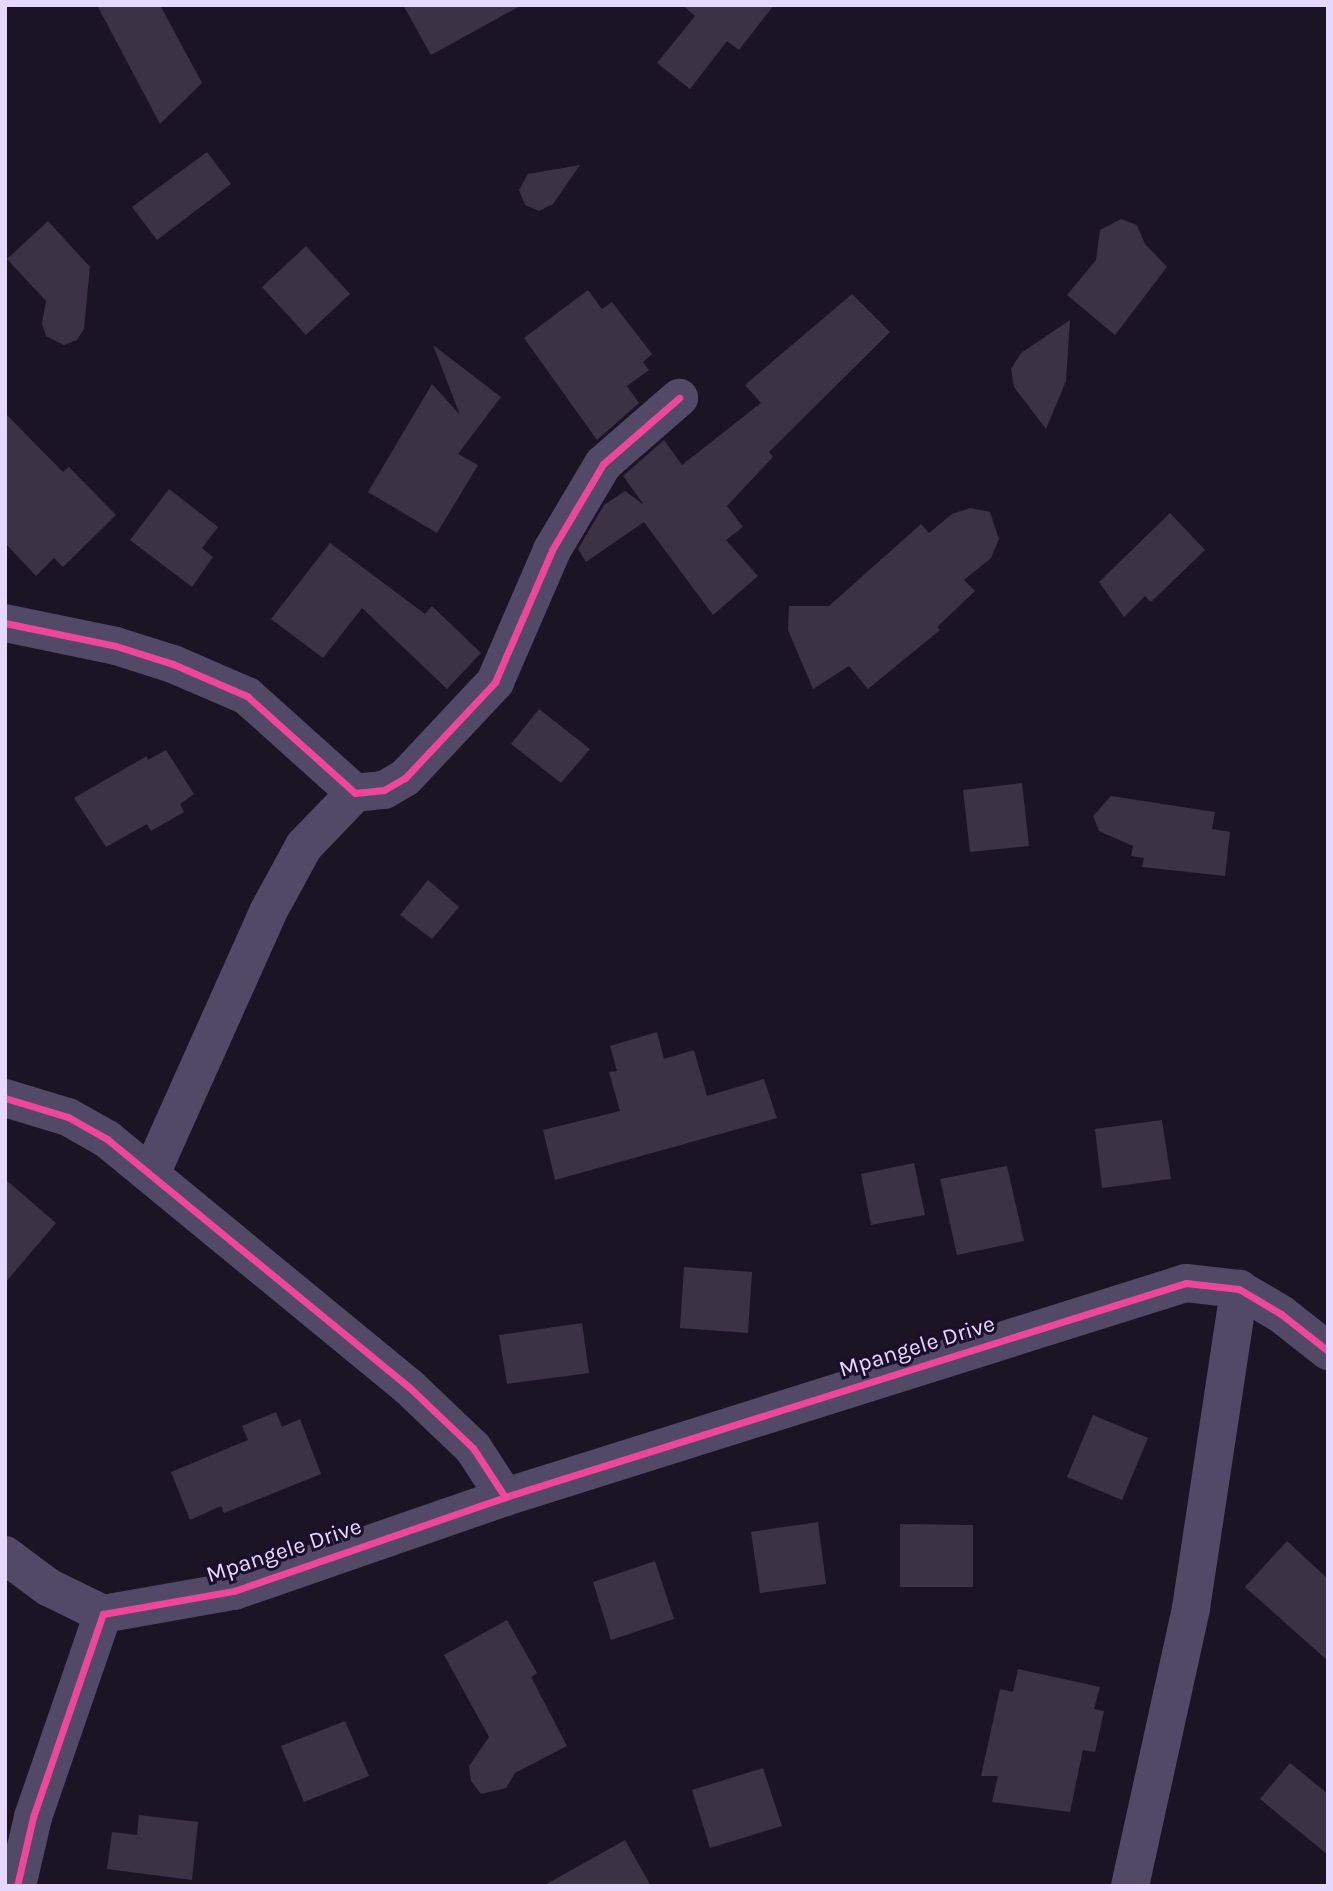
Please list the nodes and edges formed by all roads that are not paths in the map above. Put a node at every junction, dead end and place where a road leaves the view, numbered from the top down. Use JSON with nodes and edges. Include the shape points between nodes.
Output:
{"nodes":[{"id":1,"x":679,"y":398,"type":"dead end"},
{"id":2,"x":5,"y":623,"type":"edge"},
{"id":3,"x":355,"y":793,"type":"junction"},
{"id":4,"x":5,"y":1098,"type":"edge"},
{"id":5,"x":151,"y":1174,"type":"junction"},
{"id":6,"x":1239,"y":1289,"type":"junction"},
{"id":7,"x":1328,"y":1351,"type":"edge"},
{"id":8,"x":505,"y":1497,"type":"junction"},
{"id":9,"x":5,"y":1555,"type":"edge"},
{"id":10,"x":103,"y":1614,"type":"junction"},
{"id":11,"x":16,"y":1886,"type":"edge"},
{"id":12,"x":1130,"y":1886,"type":"edge"}],
"edges":[{"from":1,"to":3,"type":"street","via":[[603,464],[552,551],[495,682],[405,778],[384,790]]},
{"from":2,"to":3,"type":"street","via":[[116,646],[173,664],[247,696]]},
{"from":3,"to":5,"type":"street","via":[[303,846],[202,1051]]},
{"from":4,"to":5,"type":"street","via":[[68,1116]]},
{"from":5,"to":8,"type":"street","via":[[409,1387],[473,1448]]},
{"from":6,"to":7,"type":"street","name":"Mpangele Drive"},
{"from":6,"to":8,"type":"street","name":"Mpangele Drive","via":[[1186,1283]]},
{"from":6,"to":12,"type":"street","via":[[1191,1608]]},
{"from":8,"to":10,"type":"street","name":"Mpangele Drive","via":[[234,1591]]},
{"from":9,"to":10,"type":"street","via":[[48,1587]]},
{"from":10,"to":11,"type":"street","via":[[33,1817]]}]}
